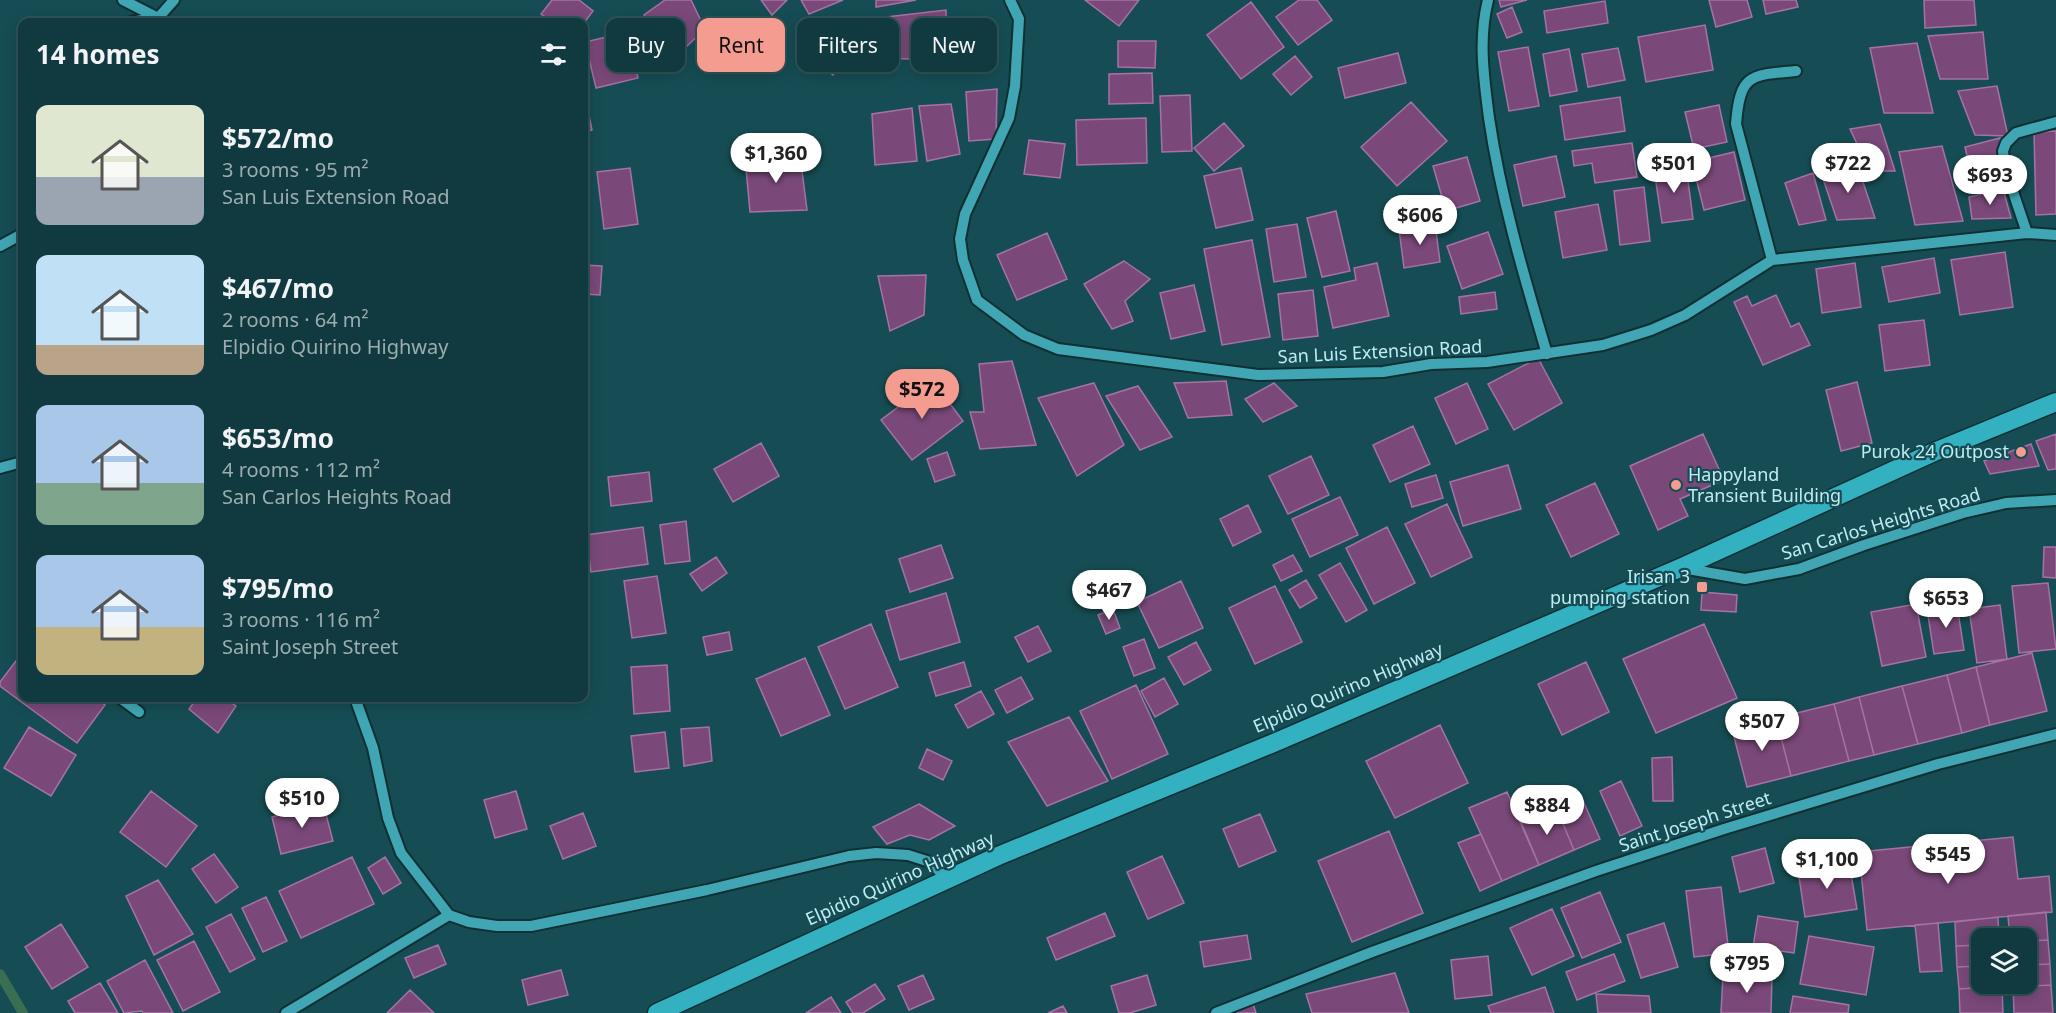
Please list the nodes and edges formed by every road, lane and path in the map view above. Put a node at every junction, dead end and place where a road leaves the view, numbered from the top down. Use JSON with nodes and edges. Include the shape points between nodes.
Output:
{"nodes":[{"id":1,"x":123,"y":0,"type":"edge"},
{"id":2,"x":174,"y":0,"type":"edge"},
{"id":3,"x":1010,"y":0,"type":"edge"},
{"id":4,"x":1488,"y":0,"type":"edge"},
{"id":5,"x":156,"y":18,"type":"edge"},
{"id":6,"x":161,"y":18,"type":"edge"},
{"id":7,"x":1796,"y":71,"type":"dead end"},
{"id":8,"x":2056,"y":122,"type":"edge"},
{"id":9,"x":2027,"y":233,"type":"junction"},
{"id":10,"x":2056,"y":235,"type":"edge"},
{"id":11,"x":18,"y":236,"type":"edge"},
{"id":12,"x":0,"y":246,"type":"edge"},
{"id":13,"x":1772,"y":260,"type":"junction"},
{"id":14,"x":1547,"y":354,"type":"junction"},
{"id":15,"x":2056,"y":402,"type":"edge"},
{"id":16,"x":18,"y":463,"type":"edge"},
{"id":17,"x":0,"y":468,"type":"edge"},
{"id":18,"x":2056,"y":500,"type":"edge"},
{"id":19,"x":1680,"y":568,"type":"junction"},
{"id":20,"x":125,"y":702,"type":"edge"},
{"id":21,"x":356,"y":702,"type":"edge"},
{"id":22,"x":139,"y":712,"type":"dead end"},
{"id":23,"x":2056,"y":734,"type":"edge"},
{"id":24,"x":948,"y":880,"type":"junction"},
{"id":25,"x":449,"y":915,"type":"junction"},
{"id":26,"x":286,"y":1013,"type":"edge"},
{"id":27,"x":657,"y":1013,"type":"edge"},
{"id":28,"x":1216,"y":1013,"type":"edge"}],
"edges":[{"from":1,"to":5,"type":"street"},
{"from":2,"to":6,"type":"street"},
{"from":3,"to":14,"type":"street","name":"San Luis Extension Road","via":[[1019,19],[1009,118],[964,214],[960,239],[977,300],[1024,335],[1058,349],[1258,375],[1383,372]]},
{"from":4,"to":14,"type":"street","via":[[1482,48],[1496,166]]},
{"from":7,"to":13,"type":"street","via":[[1756,75],[1744,87],[1738,103],[1736,124]]},
{"from":8,"to":9,"type":"street","via":[[2016,133],[2003,151]]},
{"from":9,"to":10,"type":"street","name":"San Luis Extension Road"},
{"from":9,"to":13,"type":"street","name":"San Luis Extension Road"},
{"from":11,"to":12,"type":"street"},
{"from":13,"to":14,"type":"street","name":"San Luis Extension Road","via":[[1685,315],[1651,330],[1603,345]]},
{"from":15,"to":19,"type":"highway","name":"Elpidio Quirino Highway","via":[[1934,452]]},
{"from":16,"to":17,"type":"street"},
{"from":18,"to":19,"type":"street","name":"San Carlos Heights Road","via":[[2006,503],[1963,513],[1799,569],[1745,579]]},
{"from":19,"to":24,"type":"highway","name":"Elpidio Quirino Highway"},
{"from":20,"to":22,"type":"street"},
{"from":21,"to":25,"type":"street","via":[[401,854]]},
{"from":23,"to":28,"type":"street","name":"Saint Joseph Street","via":[[1938,764],[1606,868]]},
{"from":24,"to":25,"type":"street","via":[[930,862],[908,855],[876,853],[531,926],[497,926]]},
{"from":24,"to":27,"type":"highway","name":"Elpidio Quirino Highway"},
{"from":25,"to":26,"type":"street"}]}
